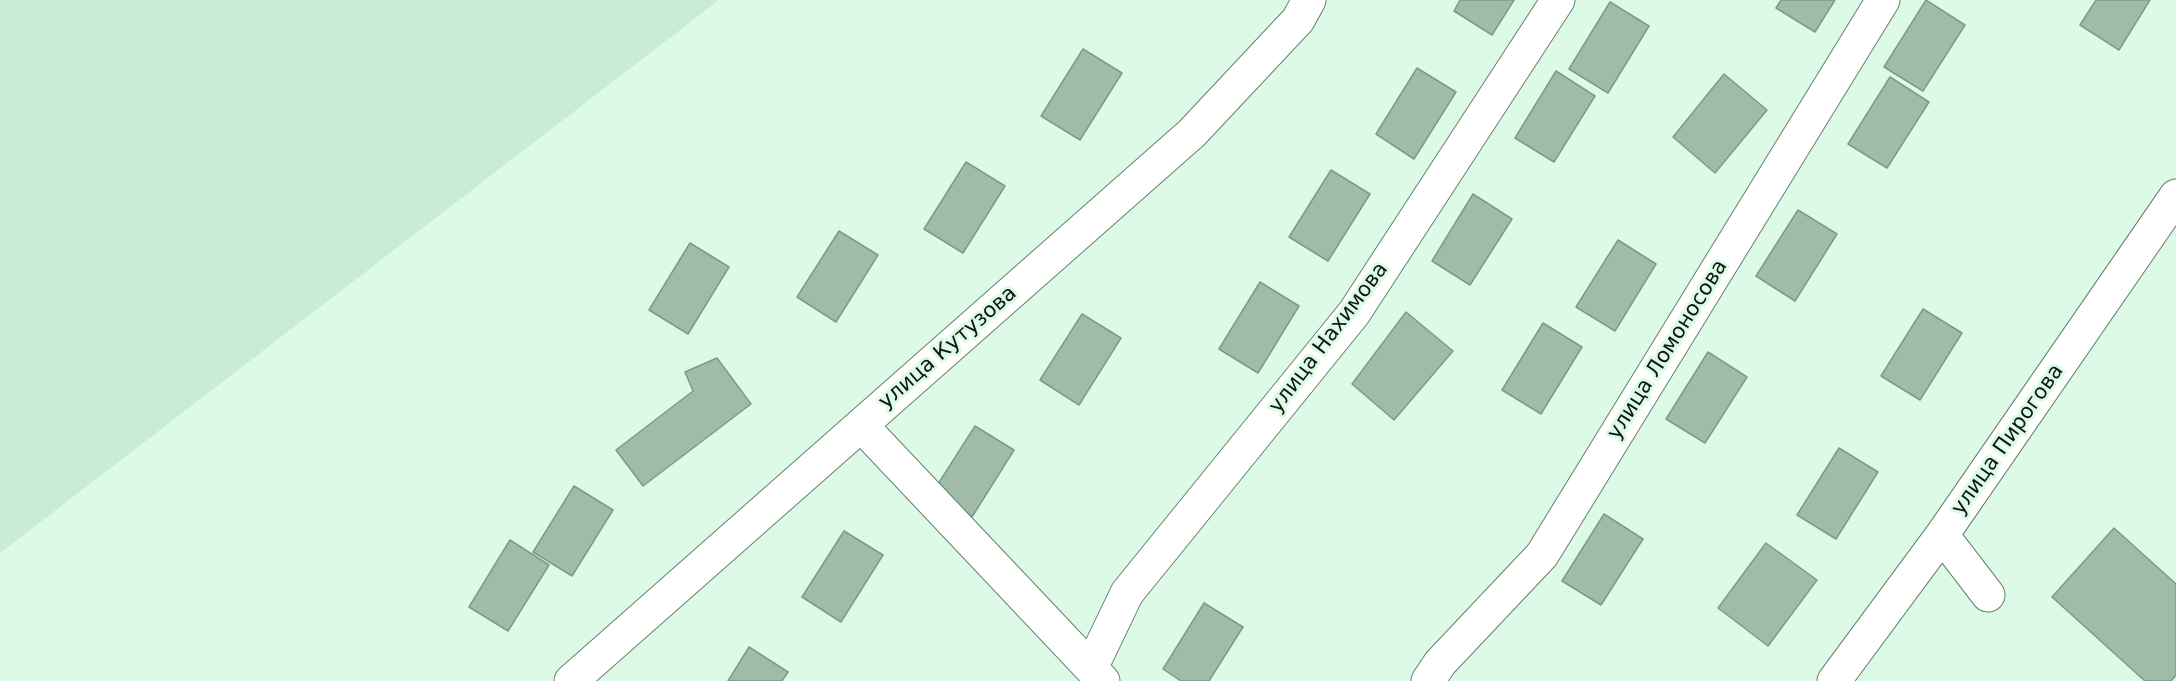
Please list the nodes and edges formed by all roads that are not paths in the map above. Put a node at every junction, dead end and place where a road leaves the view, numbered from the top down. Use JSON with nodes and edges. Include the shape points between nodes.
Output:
{"nodes":[{"id":1,"x":1309,"y":0,"type":"edge"},
{"id":2,"x":1557,"y":0,"type":"edge"},
{"id":3,"x":1882,"y":0,"type":"edge"},
{"id":4,"x":2176,"y":196,"type":"edge"},
{"id":5,"x":861,"y":425,"type":"junction"},
{"id":6,"x":1942,"y":535,"type":"junction"},
{"id":7,"x":1988,"y":595,"type":"dead end"},
{"id":8,"x":1097,"y":675,"type":"edge"},
{"id":9,"x":571,"y":681,"type":"edge"},
{"id":10,"x":1428,"y":681,"type":"edge"},
{"id":11,"x":1834,"y":681,"type":"edge"}],
"edges":[{"from":1,"to":5,"type":"street","name":"улица Кутузова","via":[[1298,20],[1192,133]]},
{"from":2,"to":8,"type":"street","name":"улица Нахимова","via":[[1354,313],[1127,592]]},
{"from":3,"to":10,"type":"street","name":"улица Ломоносова","via":[[1542,555],[1440,663]]},
{"from":4,"to":6,"type":"street","name":"улица Пирогова"},
{"from":5,"to":8,"type":"street"},
{"from":5,"to":9,"type":"street","name":"улица Кутузова"},
{"from":6,"to":7,"type":"street"},
{"from":6,"to":11,"type":"street","name":"улица Пирогова"}]}
